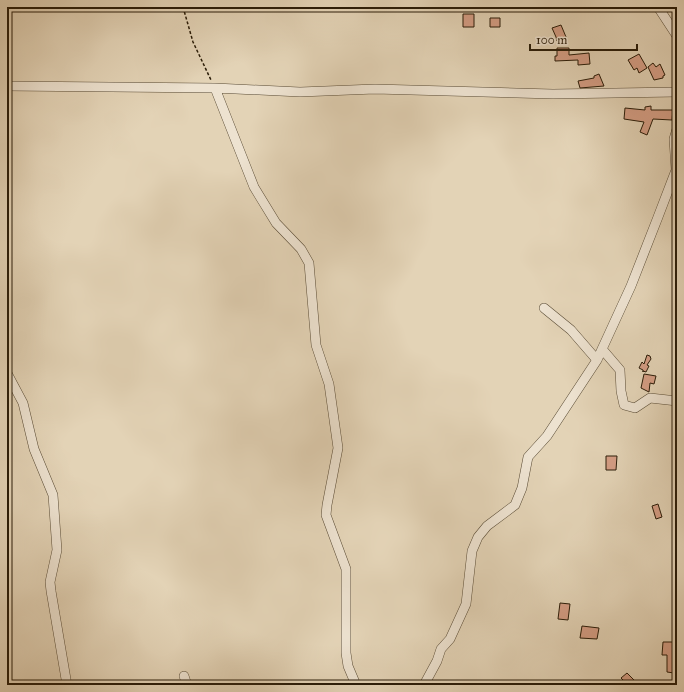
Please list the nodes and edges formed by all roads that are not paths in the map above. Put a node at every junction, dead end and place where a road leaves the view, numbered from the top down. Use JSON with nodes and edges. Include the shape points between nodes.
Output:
{"nodes":[{"id":1,"x":658,"y":7,"type":"edge"},
{"id":2,"x":677,"y":36,"type":"edge"},
{"id":3,"x":7,"y":86,"type":"edge"},
{"id":4,"x":215,"y":88,"type":"junction"},
{"id":5,"x":677,"y":92,"type":"edge"},
{"id":6,"x":677,"y":129,"type":"edge"},
{"id":7,"x":544,"y":308,"type":"dead end"},
{"id":8,"x":602,"y":349,"type":"junction"},
{"id":9,"x":597,"y":360,"type":"junction"},
{"id":10,"x":7,"y":373,"type":"edge"},
{"id":11,"x":677,"y":402,"type":"edge"},
{"id":12,"x":184,"y":676,"type":"dead end"},
{"id":13,"x":67,"y":685,"type":"edge"},
{"id":14,"x":187,"y":685,"type":"edge"},
{"id":15,"x":356,"y":685,"type":"edge"},
{"id":16,"x":424,"y":685,"type":"edge"}],
"edges":[{"from":1,"to":2,"type":"street"},
{"from":3,"to":4,"type":"street"},
{"from":4,"to":5,"type":"street","via":[[300,92],[375,89],[553,94]]},
{"from":4,"to":15,"type":"street","via":[[250,179],[276,223],[301,249],[309,263],[316,345],[329,384],[338,448],[326,514],[346,569],[346,653]]},
{"from":6,"to":8,"type":"street","via":[[674,138],[676,170],[673,179],[631,286]]},
{"from":7,"to":9,"type":"street","via":[[571,330]]},
{"from":8,"to":9,"type":"street"},
{"from":8,"to":11,"type":"street","via":[[620,370],[624,405],[635,408],[650,398]]},
{"from":9,"to":16,"type":"street","via":[[547,436],[528,457],[522,488],[515,505],[491,522],[478,537],[472,551],[466,604],[450,640],[441,650]]},
{"from":10,"to":13,"type":"street","via":[[23,403],[34,449],[53,495],[57,550],[50,582]]},
{"from":12,"to":14,"type":"street"}]}
